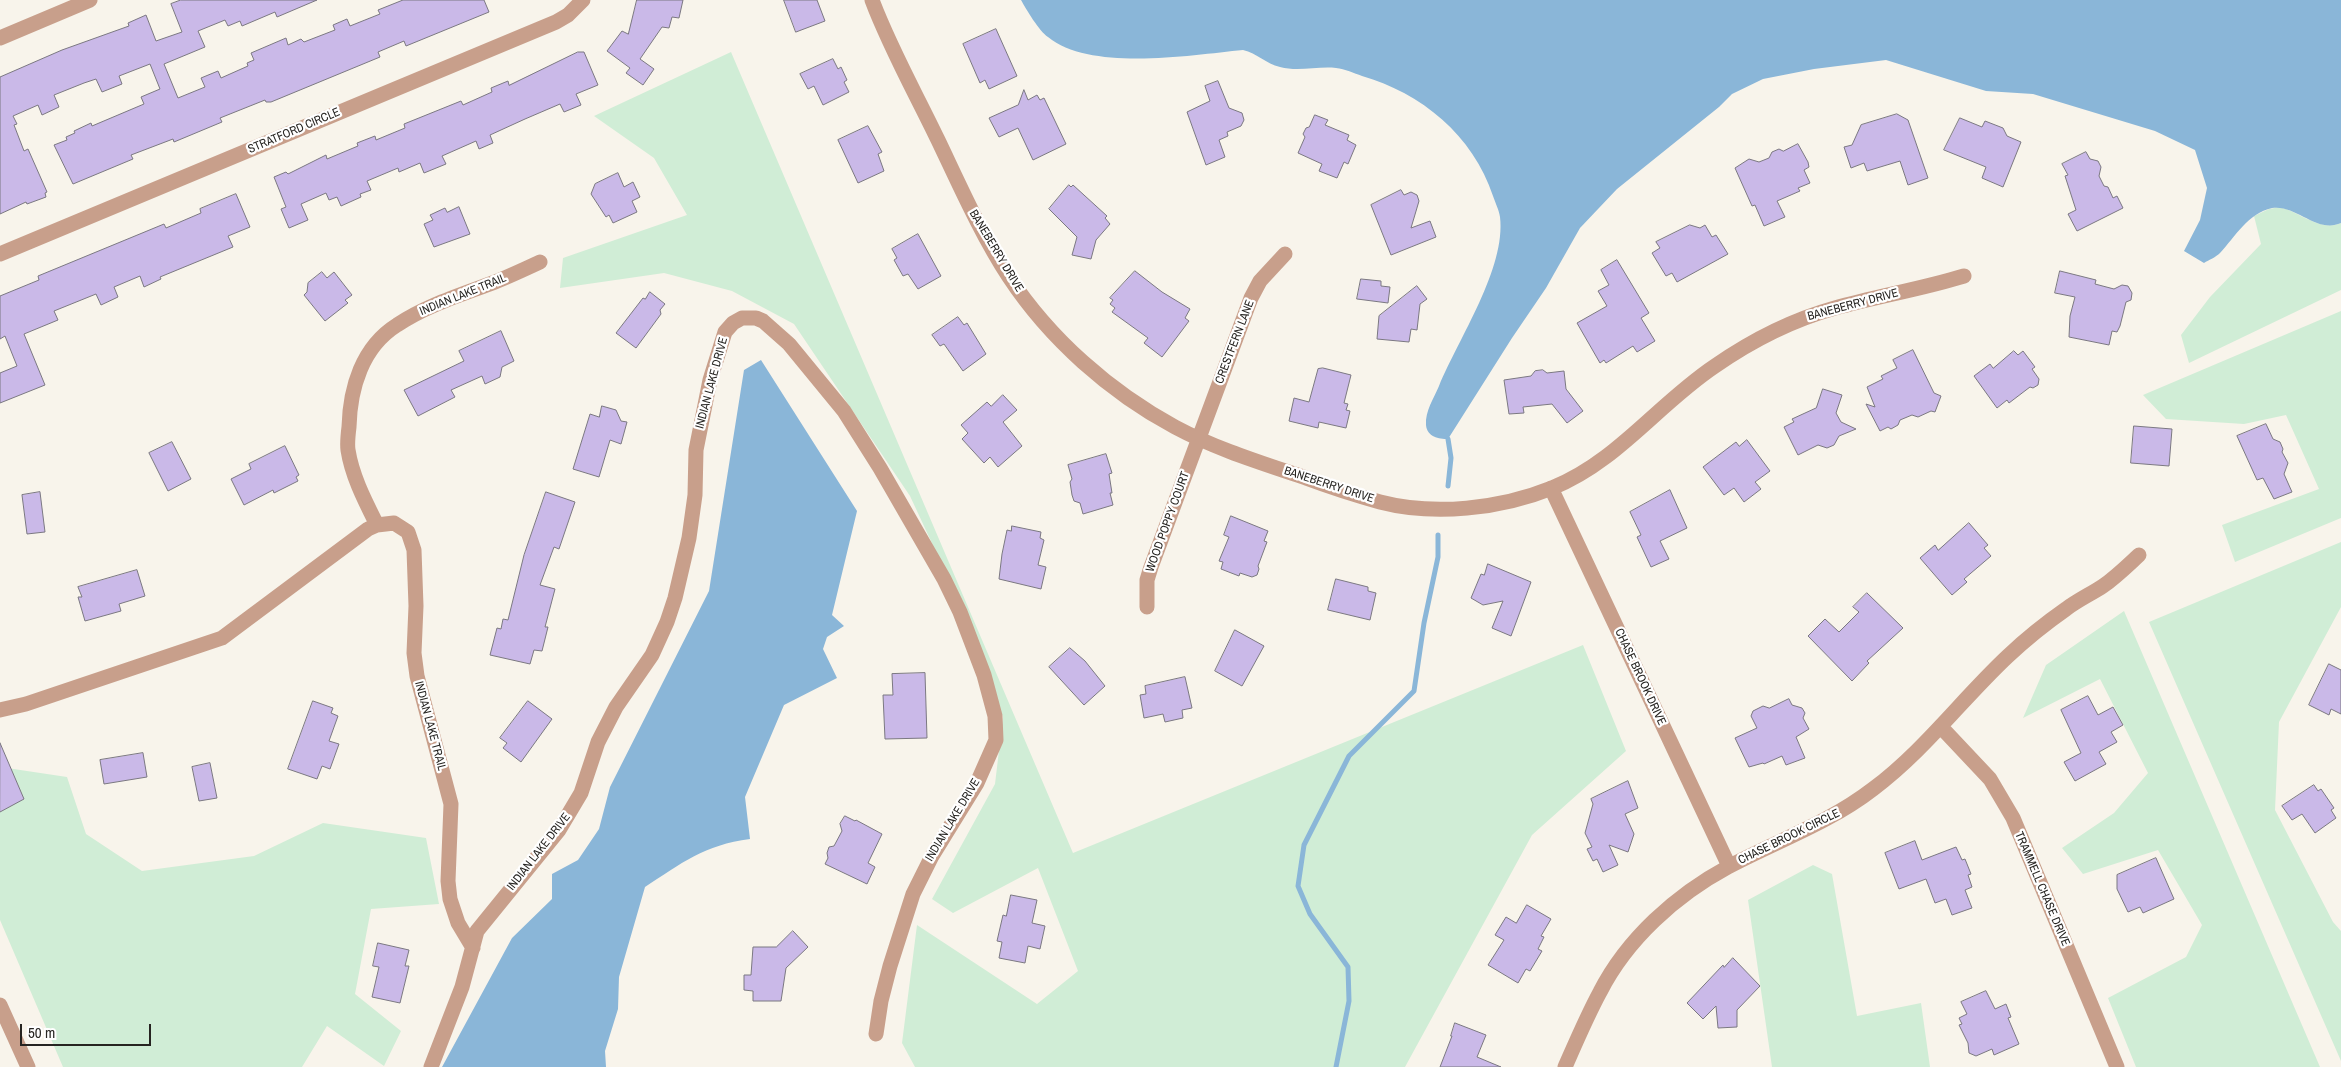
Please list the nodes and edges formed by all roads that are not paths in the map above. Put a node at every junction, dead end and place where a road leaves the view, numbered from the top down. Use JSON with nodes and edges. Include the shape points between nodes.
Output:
{"nodes":[{"id":1,"x":90,"y":0,"type":"edge"},
{"id":2,"x":583,"y":0,"type":"edge"},
{"id":3,"x":872,"y":0,"type":"edge"},
{"id":4,"x":0,"y":38,"type":"edge"},
{"id":5,"x":0,"y":254,"type":"edge"},
{"id":6,"x":1284,"y":254,"type":"dead end"},
{"id":7,"x":540,"y":262,"type":"dead end"},
{"id":8,"x":1964,"y":276,"type":"dead end"},
{"id":9,"x":1198,"y":438,"type":"junction"},
{"id":10,"x":1551,"y":488,"type":"junction"},
{"id":11,"x":377,"y":525,"type":"junction"},
{"id":12,"x":2139,"y":555,"type":"dead end"},
{"id":13,"x":1147,"y":607,"type":"dead end"},
{"id":14,"x":0,"y":710,"type":"edge"},
{"id":15,"x":1941,"y":727,"type":"junction"},
{"id":16,"x":1729,"y":866,"type":"junction"},
{"id":17,"x":473,"y":948,"type":"junction"},
{"id":18,"x":0,"y":1005,"type":"edge"},
{"id":19,"x":876,"y":1034,"type":"dead end"},
{"id":20,"x":28,"y":1067,"type":"edge"},
{"id":21,"x":431,"y":1067,"type":"edge"},
{"id":22,"x":1565,"y":1067,"type":"edge"},
{"id":23,"x":2116,"y":1067,"type":"edge"}],
"edges":[{"from":1,"to":4,"type":"street"},
{"from":2,"to":5,"type":"street","name":"STRATFORD CIRCLE","via":[[556,22]]},
{"from":3,"to":9,"type":"street","name":"BANEBERRY DRIVE","via":[[971,209],[1023,296],[1073,351],[1114,388]]},
{"from":6,"to":9,"type":"street","name":"CRESTFERN LANE","via":[[1260,281],[1251,298]]},
{"from":7,"to":11,"type":"street","name":"INDIAN LAKE TRAIL","via":[[428,307],[396,325],[368,354],[356,376],[349,408],[348,450],[361,494]]},
{"from":8,"to":10,"type":"street","name":"BANEBERRY DRIVE","via":[[1831,309],[1765,336],[1712,367],[1628,441],[1596,464]]},
{"from":9,"to":10,"type":"street","name":"BANEBERRY DRIVE","via":[[1326,485],[1404,507],[1473,507]]},
{"from":9,"to":13,"type":"street","name":"WOOD POPPY COURT","via":[[1147,580]]},
{"from":10,"to":16,"type":"street","name":"CHASE BROOK DRIVE"},
{"from":11,"to":14,"type":"street","via":[[222,638]]},
{"from":11,"to":17,"type":"street","name":"INDIAN LAKE TRAIL","via":[[394,523],[404,528],[414,550],[414,653],[450,804],[450,899],[458,923]]},
{"from":12,"to":15,"type":"street","name":"CHASE BROOK CIRCLE","via":[[2102,586],[2035,632]]},
{"from":15,"to":16,"type":"street","name":"CHASE BROOK CIRCLE","via":[[1895,771],[1840,813]]},
{"from":15,"to":23,"type":"street","name":"TRAMMELL CHASE DRIVE","via":[[1990,779],[2013,818]]},
{"from":16,"to":22,"type":"street","name":"CHASE BROOK CIRCLE","via":[[1672,904],[1634,943],[1600,991]]},
{"from":17,"to":19,"type":"street","name":"INDIAN LAKE DRIVE","via":[[477,930],[571,812],[598,742],[664,630],[689,538],[696,450],[710,380],[725,332],[742,318],[756,318],[789,344],[844,411],[880,468],[960,612],[984,675],[995,716],[996,740],[976,783],[913,894],[890,966]]},
{"from":17,"to":21,"type":"street","name":"INDIAN LAKE DRIVE","via":[[453,1013]]},
{"from":18,"to":20,"type":"street"}]}
